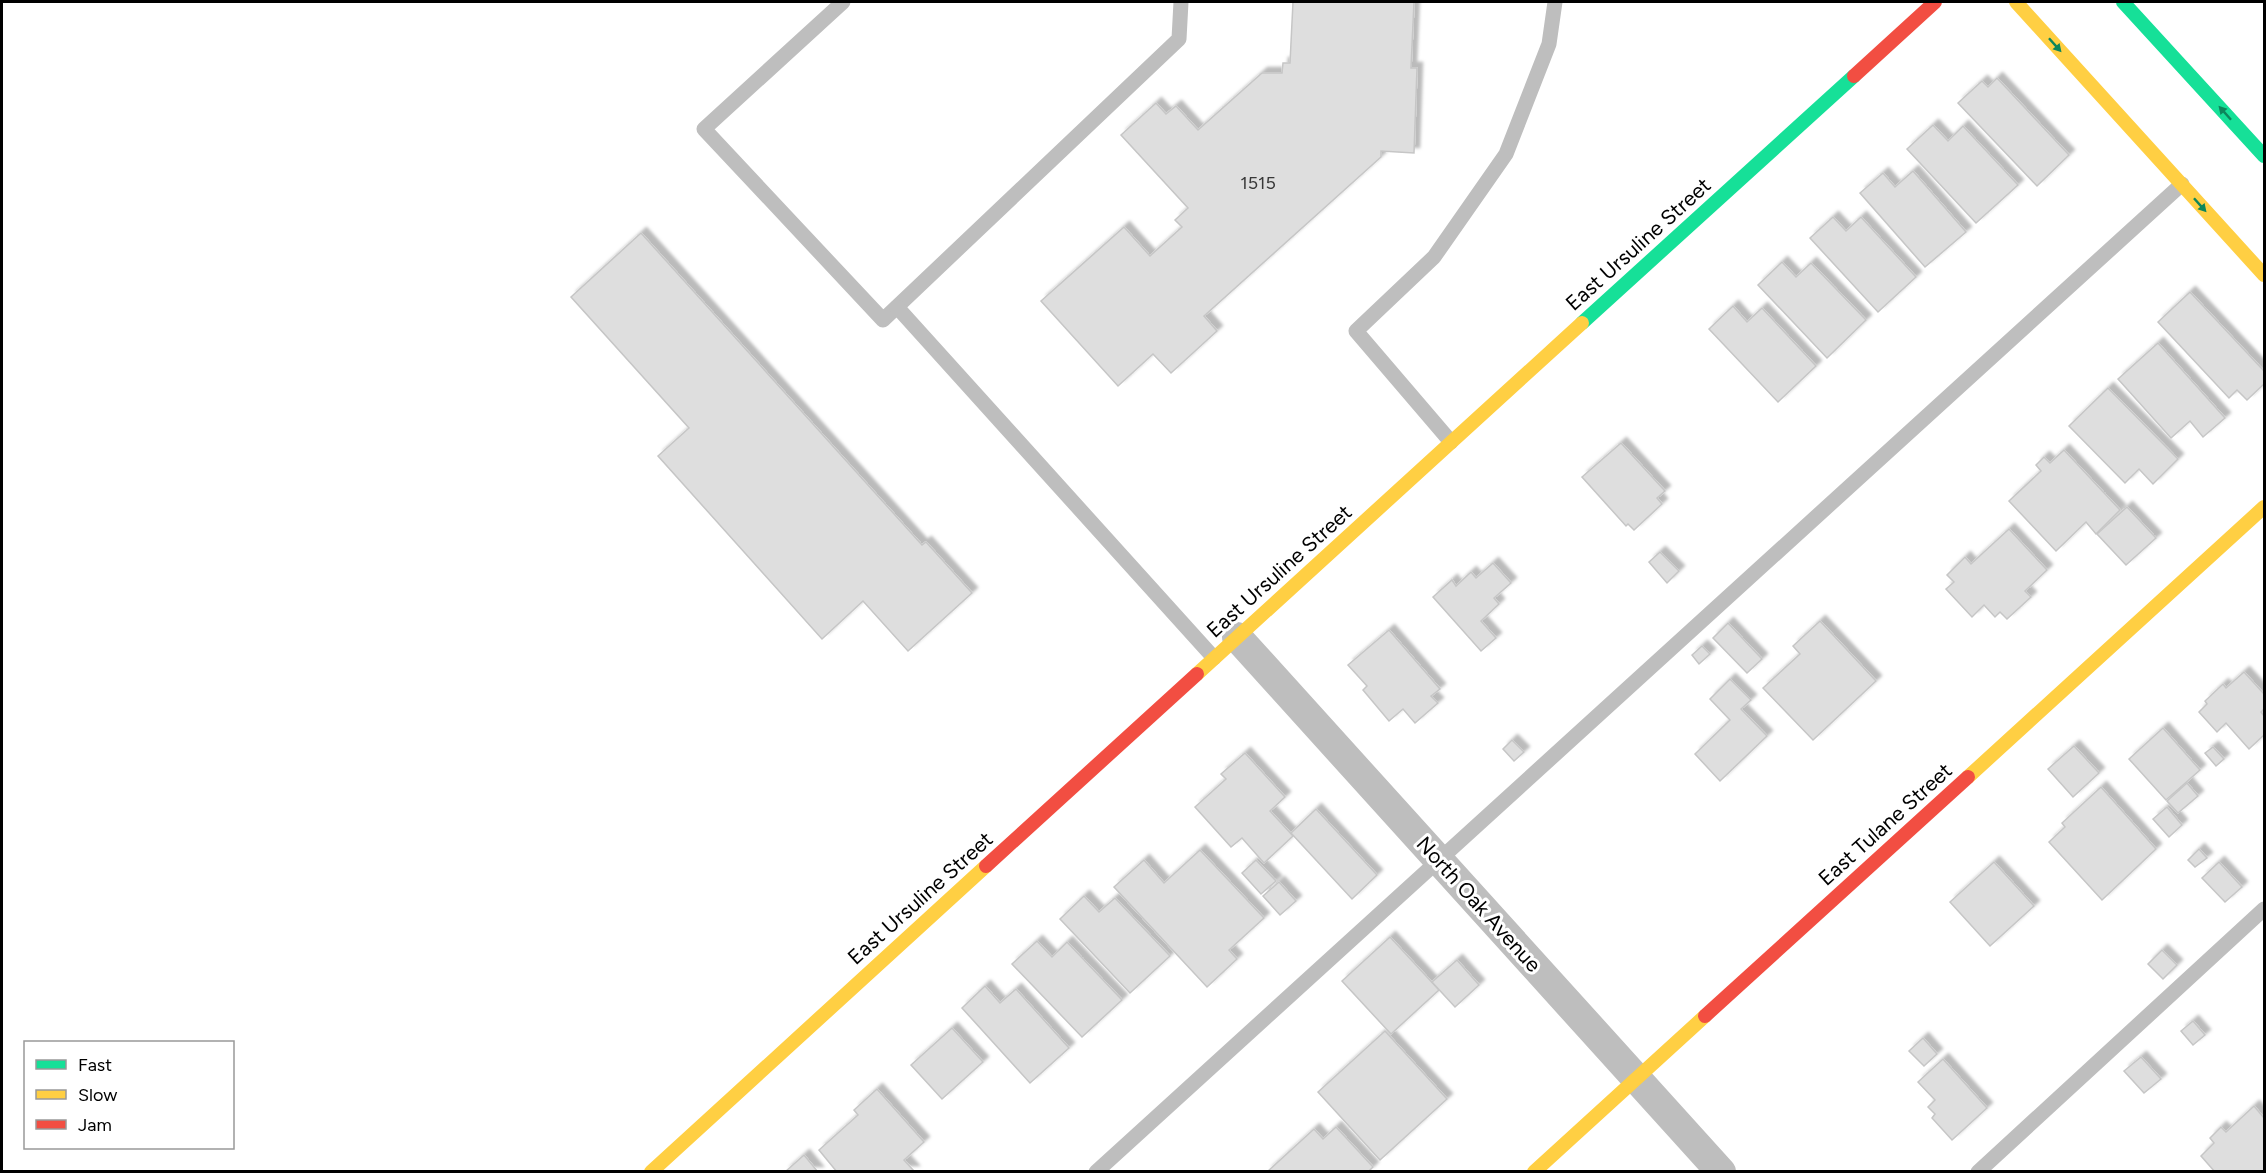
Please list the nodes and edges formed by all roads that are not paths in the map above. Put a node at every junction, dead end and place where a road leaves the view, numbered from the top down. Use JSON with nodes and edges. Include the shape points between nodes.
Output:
{"nodes":[{"id":1,"x":843,"y":2,"type":"edge"},
{"id":2,"x":1181,"y":2,"type":"edge"},
{"id":3,"x":1555,"y":2,"type":"edge"},
{"id":4,"x":1935,"y":2,"type":"edge"},
{"id":5,"x":2016,"y":2,"type":"edge"},
{"id":6,"x":2123,"y":2,"type":"edge"},
{"id":7,"x":2265,"y":156,"type":"edge"},
{"id":8,"x":2182,"y":184,"type":"junction"},
{"id":9,"x":2265,"y":275,"type":"edge"},
{"id":10,"x":897,"y":307,"type":"junction"},
{"id":11,"x":1451,"y":442,"type":"junction"},
{"id":12,"x":2265,"y":507,"type":"edge"},
{"id":13,"x":1237,"y":637,"type":"junction"},
{"id":14,"x":1214,"y":658,"type":"junction"},
{"id":15,"x":1439,"y":860,"type":"junction"},
{"id":16,"x":2265,"y":909,"type":"edge"},
{"id":17,"x":1636,"y":1078,"type":"junction"},
{"id":18,"x":651,"y":1172,"type":"edge"},
{"id":19,"x":1096,"y":1172,"type":"edge"},
{"id":20,"x":1534,"y":1172,"type":"edge"},
{"id":21,"x":1721,"y":1172,"type":"edge"},
{"id":22,"x":1978,"y":1172,"type":"edge"}],
"edges":[{"from":1,"to":10,"type":"lane","via":[[704,129],[883,320]]},
{"from":2,"to":10,"type":"lane","via":[[1179,39]]},
{"from":3,"to":11,"type":"lane","via":[[1548,44],[1506,153],[1434,257],[1356,331]]},
{"from":4,"to":11,"type":"street","name":"East Ursuline Street"},
{"from":5,"to":8,"type":"street","one_way":true},
{"from":7,"to":6,"type":"street","one_way":true},
{"from":8,"to":9,"type":"street","one_way":true},
{"from":8,"to":15,"type":"lane"},
{"from":10,"to":14,"type":"lane"},
{"from":11,"to":13,"type":"street","name":"East Ursuline Street"},
{"from":12,"to":17,"type":"street","name":"East Tulane Street"},
{"from":13,"to":14,"type":"street","name":"East Ursuline Street"},
{"from":13,"to":15,"type":"street","name":"North Oak Avenue"},
{"from":14,"to":18,"type":"street","name":"East Ursuline Street"},
{"from":15,"to":17,"type":"street","name":"North Oak Avenue"},
{"from":15,"to":19,"type":"lane"},
{"from":16,"to":22,"type":"lane"},
{"from":17,"to":20,"type":"street","name":"East Tulane Street"},
{"from":17,"to":21,"type":"street","name":"North Oak Avenue"}]}
